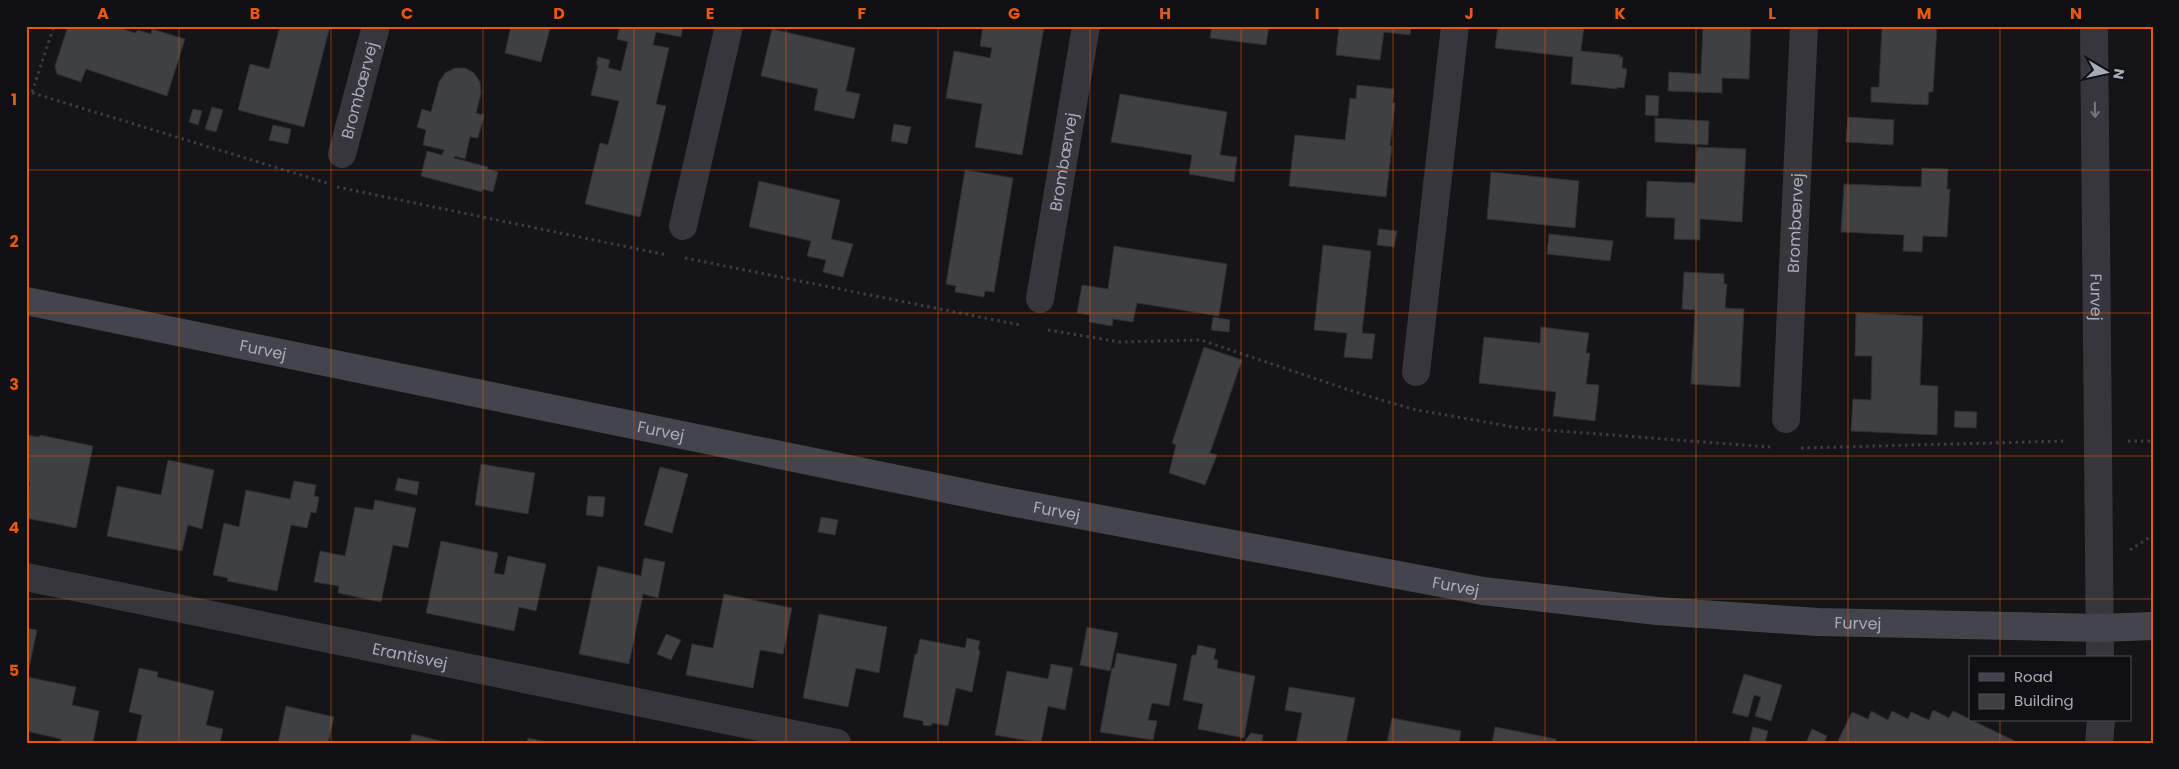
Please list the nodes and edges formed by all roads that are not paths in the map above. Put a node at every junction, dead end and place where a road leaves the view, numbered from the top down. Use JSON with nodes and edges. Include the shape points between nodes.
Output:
{"nodes":[{"id":1,"x":376,"y":26,"type":"edge"},
{"id":2,"x":729,"y":26,"type":"edge"},
{"id":3,"x":1086,"y":26,"type":"edge"},
{"id":4,"x":1455,"y":26,"type":"edge"},
{"id":5,"x":1804,"y":26,"type":"edge"},
{"id":6,"x":2094,"y":26,"type":"edge"},
{"id":7,"x":342,"y":154,"type":"dead end"},
{"id":8,"x":683,"y":226,"type":"dead end"},
{"id":9,"x":1040,"y":299,"type":"dead end"},
{"id":10,"x":26,"y":300,"type":"edge"},
{"id":11,"x":1416,"y":372,"type":"dead end"},
{"id":12,"x":1786,"y":419,"type":"dead end"},
{"id":13,"x":26,"y":577,"type":"edge"},
{"id":14,"x":2153,"y":626,"type":"edge"},
{"id":15,"x":2100,"y":628,"type":"junction"},
{"id":16,"x":2100,"y":656,"type":"edge"},
{"id":17,"x":2101,"y":722,"type":"edge"},
{"id":18,"x":792,"y":738,"type":"edge"},
{"id":19,"x":837,"y":743,"type":"edge"},
{"id":20,"x":2099,"y":743,"type":"edge"}],
"edges":[{"from":1,"to":7,"type":"street","name":"Brombærvej"},
{"from":2,"to":8,"type":"street"},
{"from":3,"to":9,"type":"street","name":"Brombærvej"},
{"from":4,"to":11,"type":"street"},
{"from":5,"to":12,"type":"street","name":"Brombærvej"},
{"from":6,"to":15,"type":"street","name":"Furvej","one_way":true},
{"from":10,"to":15,"type":"main road","name":"Furvej","via":[[1000,500],[1483,592],[1658,611],[1818,622]]},
{"from":13,"to":18,"type":"street","name":"Erantisvej"},
{"from":14,"to":15,"type":"main road","name":"Furvej"},
{"from":15,"to":16,"type":"street"},
{"from":17,"to":20,"type":"street"},
{"from":18,"to":19,"type":"street","name":"Erantisvej"}]}
